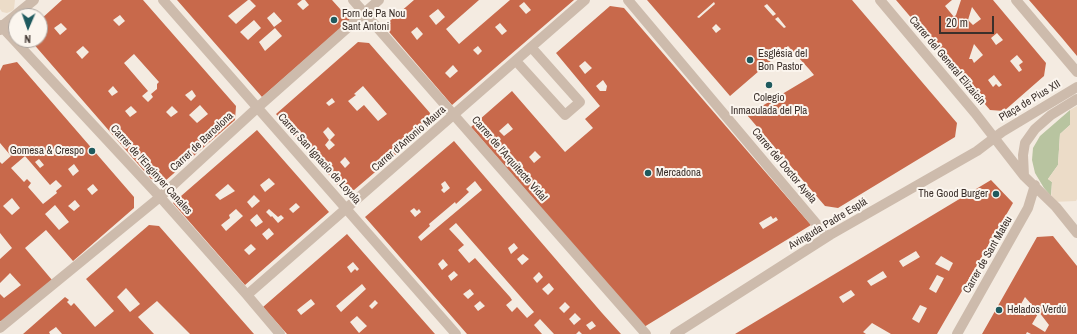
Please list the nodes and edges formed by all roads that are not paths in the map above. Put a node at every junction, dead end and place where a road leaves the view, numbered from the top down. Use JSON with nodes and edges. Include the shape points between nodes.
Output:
{"nodes":[{"id":1,"x":34,"y":0,"type":"edge"},
{"id":2,"x":163,"y":0,"type":"edge"},
{"id":3,"x":353,"y":0,"type":"edge"},
{"id":4,"x":379,"y":0,"type":"edge"},
{"id":5,"x":585,"y":0,"type":"edge"},
{"id":6,"x":628,"y":0,"type":"edge"},
{"id":7,"x":880,"y":0,"type":"edge"},
{"id":8,"x":1016,"y":0,"type":"edge"},
{"id":9,"x":364,"y":13,"type":"junction"},
{"id":10,"x":1,"y":27,"type":"edge"},
{"id":11,"x":532,"y":47,"type":"junction"},
{"id":12,"x":516,"y":61,"type":"junction"},
{"id":13,"x":1077,"y":72,"type":"edge"},
{"id":14,"x":1077,"y":87,"type":"edge"},
{"id":15,"x":1077,"y":99,"type":"edge"},
{"id":16,"x":257,"y":108,"type":"junction"},
{"id":17,"x":454,"y":115,"type":"junction"},
{"id":18,"x":995,"y":138,"type":"junction"},
{"id":19,"x":1024,"y":176,"type":"junction"},
{"id":20,"x":1034,"y":185,"type":"junction"},
{"id":21,"x":160,"y":197,"type":"junction"},
{"id":22,"x":347,"y":209,"type":"junction"},
{"id":23,"x":1077,"y":233,"type":"edge"},
{"id":24,"x":830,"y":235,"type":"junction"},
{"id":25,"x":247,"y":295,"type":"junction"},
{"id":26,"x":0,"y":328,"type":"edge"},
{"id":27,"x":280,"y":334,"type":"edge"},
{"id":28,"x":456,"y":334,"type":"edge"},
{"id":29,"x":646,"y":334,"type":"edge"},
{"id":30,"x":676,"y":334,"type":"edge"},
{"id":31,"x":957,"y":334,"type":"edge"}],
"edges":[{"from":1,"to":10,"type":"street"},
{"from":2,"to":16,"type":"street","name":"Carrer San Ignacio de Loyola"},
{"from":3,"to":9,"type":"street","name":"Carrer de l'Arquitecte Vidal"},
{"from":4,"to":9,"type":"street","name":"Carrer de Barcelona"},
{"from":5,"to":11,"type":"street","name":"Carrer d'Antonio Maura"},
{"from":6,"to":24,"type":"street","name":"Carrer del Doctor Ayela","via":[[825,234]]},
{"from":7,"to":18,"type":"street","name":"Carrer del General Elizaicín"},
{"from":8,"to":13,"type":"street"},
{"from":9,"to":16,"type":"street","name":"Carrer de Barcelona"},
{"from":9,"to":17,"type":"street","name":"Carrer de l'Arquitecte Vidal"},
{"from":10,"to":21,"type":"street","name":"Carrer de l'Enginyer Canales"},
{"from":11,"to":12,"type":"street","name":"Carrer d'Antonio Maura"},
{"from":11,"to":12,"type":"street","via":[[580,102],[570,111],[565,115]]},
{"from":12,"to":17,"type":"street","name":"Carrer d'Antonio Maura"},
{"from":14,"to":18,"type":"street","name":"Plaça de Pius XII"},
{"from":15,"to":19,"type":"street","name":"Plaça de Pius XII","via":[[1051,115],[1035,129],[1025,143]]},
{"from":16,"to":21,"type":"street","name":"Carrer de Barcelona"},
{"from":16,"to":22,"type":"street","name":"Carrer San Ignacio de Loyola"},
{"from":17,"to":22,"type":"street","name":"Carrer d'Antonio Maura"},
{"from":17,"to":29,"type":"street","name":"Carrer de l'Arquitecte Vidal"},
{"from":18,"to":19,"type":"street","name":"Plaça de Pius XII"},
{"from":18,"to":24,"type":"street","name":"Avinguda Padre Esplá","via":[[977,151]]},
{"from":19,"to":20,"type":"street","name":"Plaça de Pius XII"},
{"from":20,"to":23,"type":"street","name":"Plaça de Pius XII","via":[[1056,206]]},
{"from":20,"to":31,"type":"street","name":"Carrer de Sant Mateu","via":[[1028,208]]},
{"from":21,"to":25,"type":"street","name":"Carrer de l'Enginyer Canales"},
{"from":21,"to":26,"type":"street","name":"Carrer de Barcelona"},
{"from":22,"to":25,"type":"street","name":"Carrer d'Antonio Maura"},
{"from":22,"to":28,"type":"street","name":"Carrer San Ignacio de Loyola"},
{"from":24,"to":30,"type":"street","name":"Avinguda Padre Esplá"},
{"from":25,"to":27,"type":"street","name":"Carrer de l'Enginyer Canales"}]}
